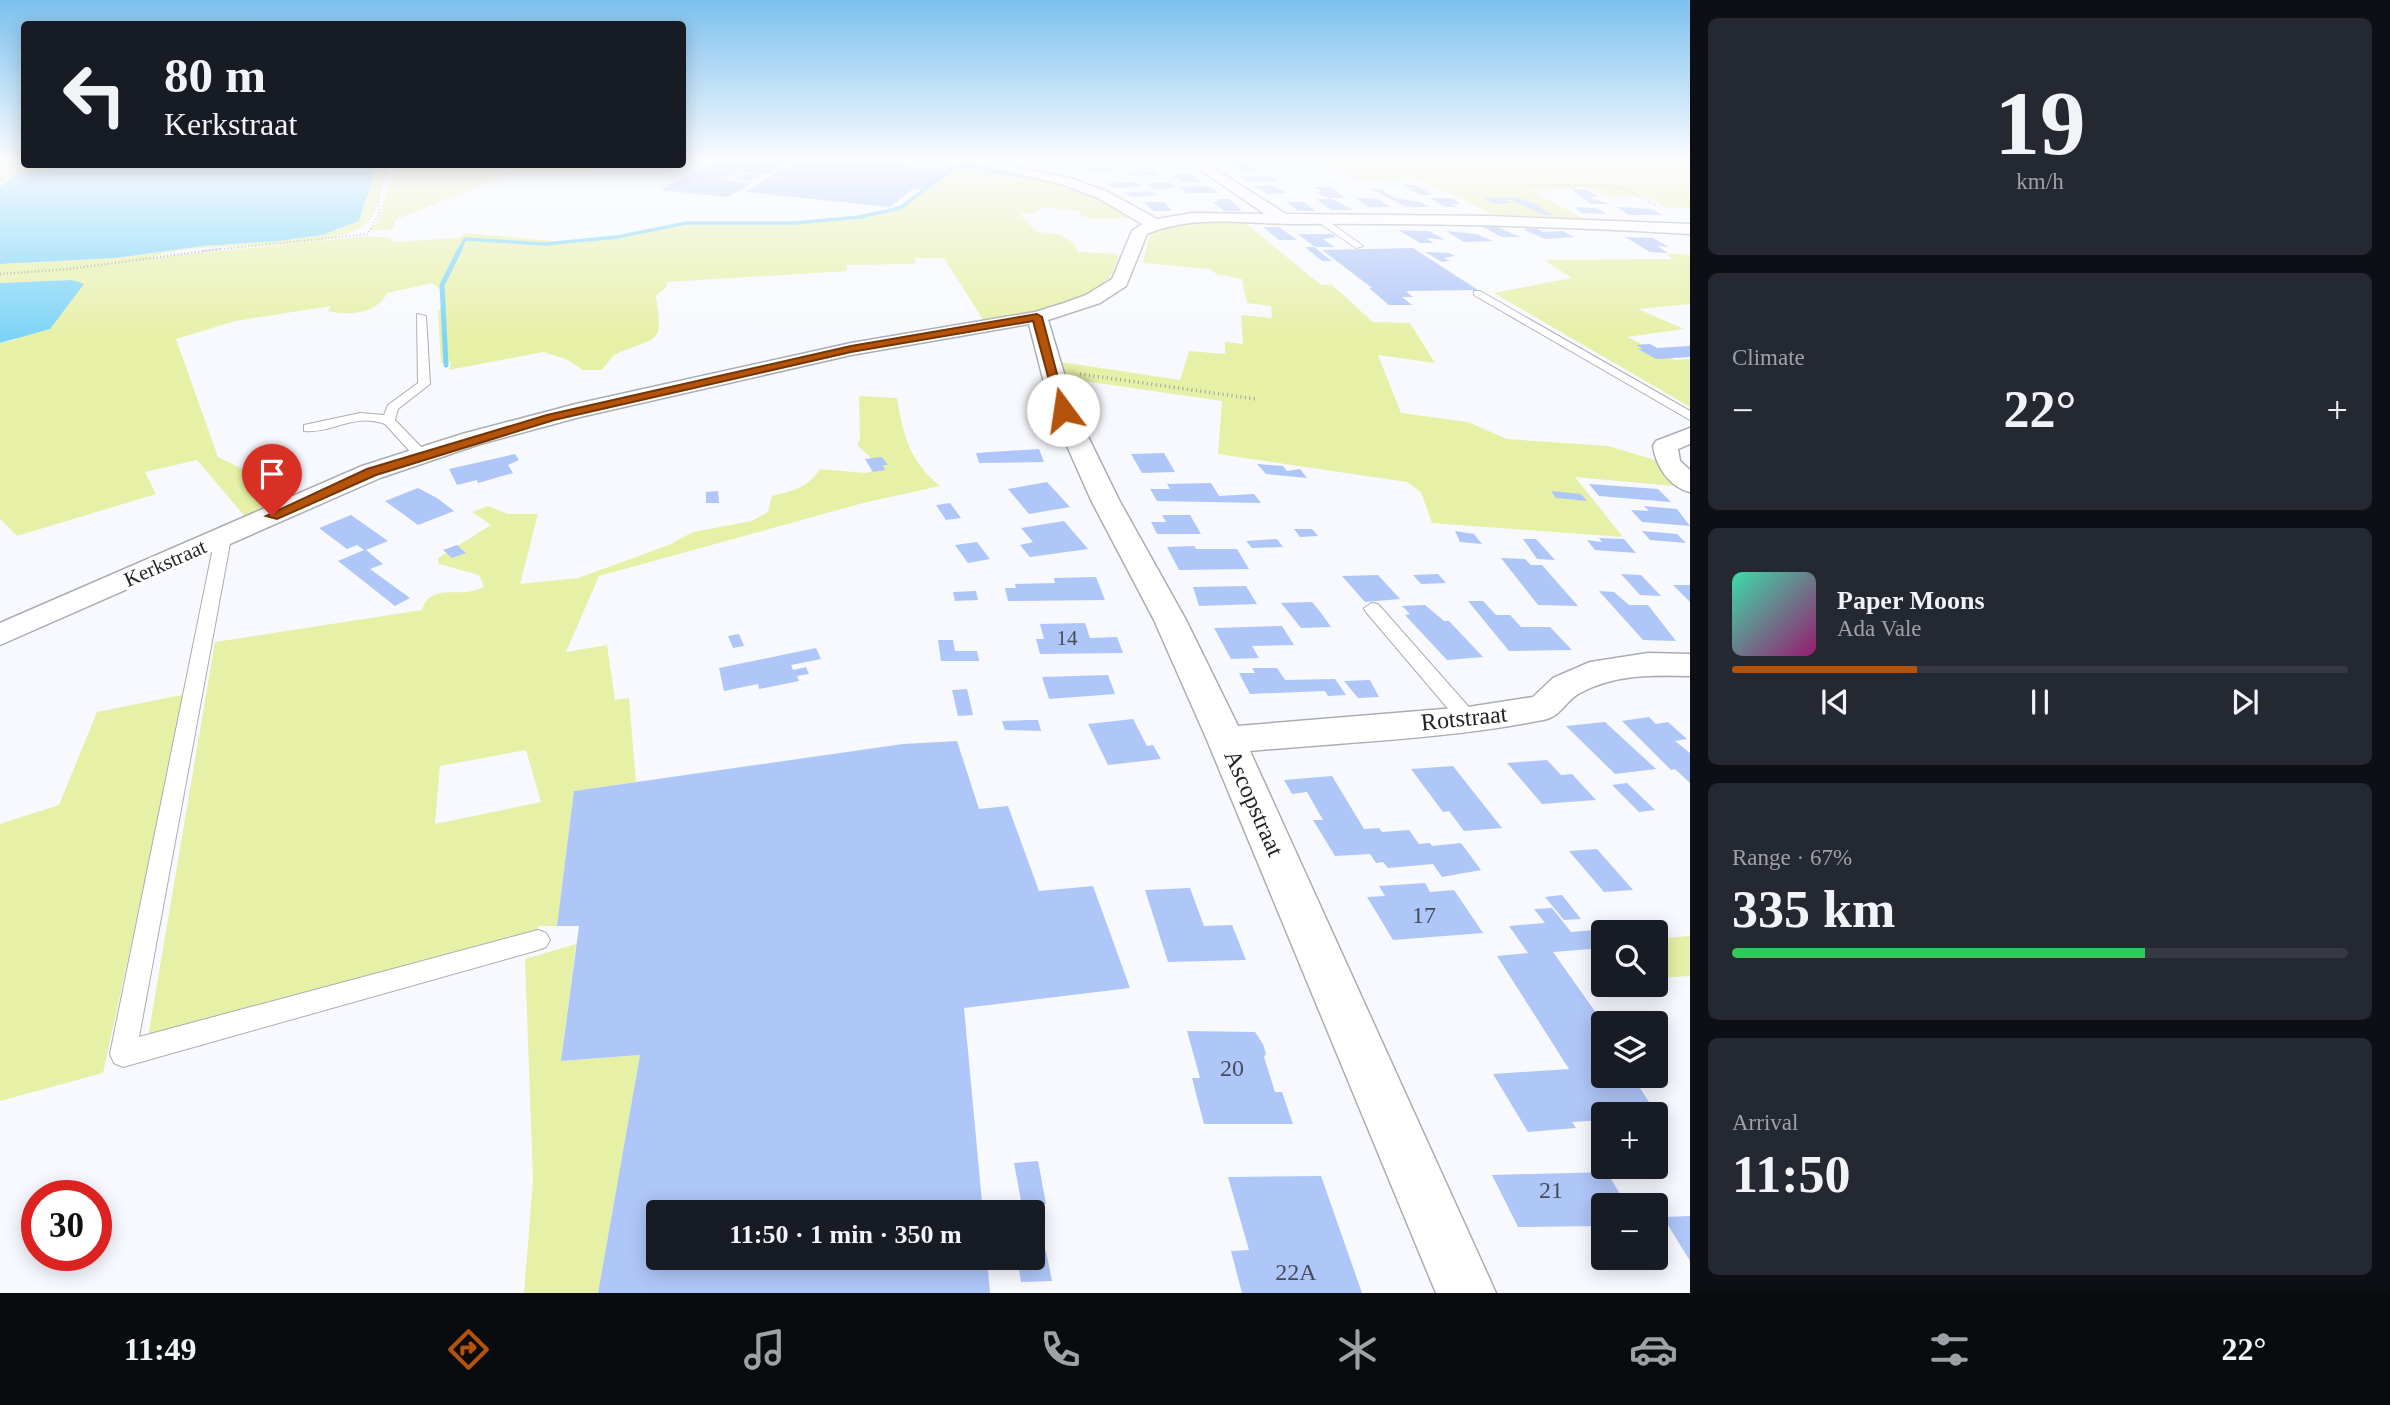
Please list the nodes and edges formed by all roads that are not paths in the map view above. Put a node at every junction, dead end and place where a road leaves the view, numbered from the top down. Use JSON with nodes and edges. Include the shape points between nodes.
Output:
{"nodes":[{"id":1,"x":1144,"y":219,"type":"edge"},
{"id":2,"x":1251,"y":219,"type":"edge"},
{"id":3,"x":1320,"y":219,"type":"edge"},
{"id":4,"x":1516,"y":219,"type":"edge"},
{"id":5,"x":1155,"y":225,"type":"junction"},
{"id":6,"x":1690,"y":229,"type":"edge"},
{"id":7,"x":1359,"y":246,"type":"dead end"},
{"id":8,"x":1477,"y":293,"type":"dead end"},
{"id":9,"x":421,"y":316,"type":"dead end"},
{"id":10,"x":1037,"y":317,"type":"junction"},
{"id":11,"x":1690,"y":416,"type":"edge"},
{"id":12,"x":389,"y":421,"type":"junction"},
{"id":13,"x":308,"y":428,"type":"dead end"},
{"id":14,"x":1690,"y":435,"type":"edge"},
{"id":15,"x":421,"y":455,"type":"junction"},
{"id":16,"x":1690,"y":484,"type":"edge"},
{"id":17,"x":223,"y":538,"type":"junction"},
{"id":18,"x":1372,"y":608,"type":"dead end"},
{"id":19,"x":0,"y":635,"type":"edge"},
{"id":20,"x":1690,"y":665,"type":"edge"},
{"id":21,"x":1468,"y":719,"type":"junction"},
{"id":22,"x":1226,"y":740,"type":"junction"},
{"id":23,"x":538,"y":940,"type":"dead end"},
{"id":24,"x":1466,"y":1293,"type":"edge"}],
"edges":[{"from":1,"to":5,"type":"street"},
{"from":2,"to":5,"type":"street"},
{"from":3,"to":7,"type":"lane"},
{"from":4,"to":6,"type":"street"},
{"from":5,"to":10,"type":"street","name":"Kerkstraat","via":[[1140,231],[1120,282],[1093,299]]},
{"from":8,"to":11,"type":"lane"},
{"from":9,"to":12,"type":"lane","via":[[424,384],[392,408]]},
{"from":10,"to":15,"type":"street","name":"Kerkstraat","via":[[851,349],[576,411]]},
{"from":10,"to":22,"type":"street","name":"Ascopstraat","via":[[1063,410]]},
{"from":12,"to":13,"type":"lane","via":[[380,416],[358,417]]},
{"from":12,"to":15,"type":"lane"},
{"from":14,"to":16,"type":"street","via":[[1665,446],[1668,463]]},
{"from":15,"to":17,"type":"street","name":"Kerkstraat","via":[[371,472]]},
{"from":17,"to":19,"type":"street","name":"Kerkstraat"},
{"from":17,"to":23,"type":"lane","via":[[123,1054]]},
{"from":18,"to":21,"type":"lane"},
{"from":20,"to":21,"type":"street","name":"Rotstraat","via":[[1602,670],[1565,686],[1544,708]]},
{"from":21,"to":22,"type":"street","name":"Rotstraat"},
{"from":22,"to":24,"type":"street","name":"Ascopstraat"}]}
